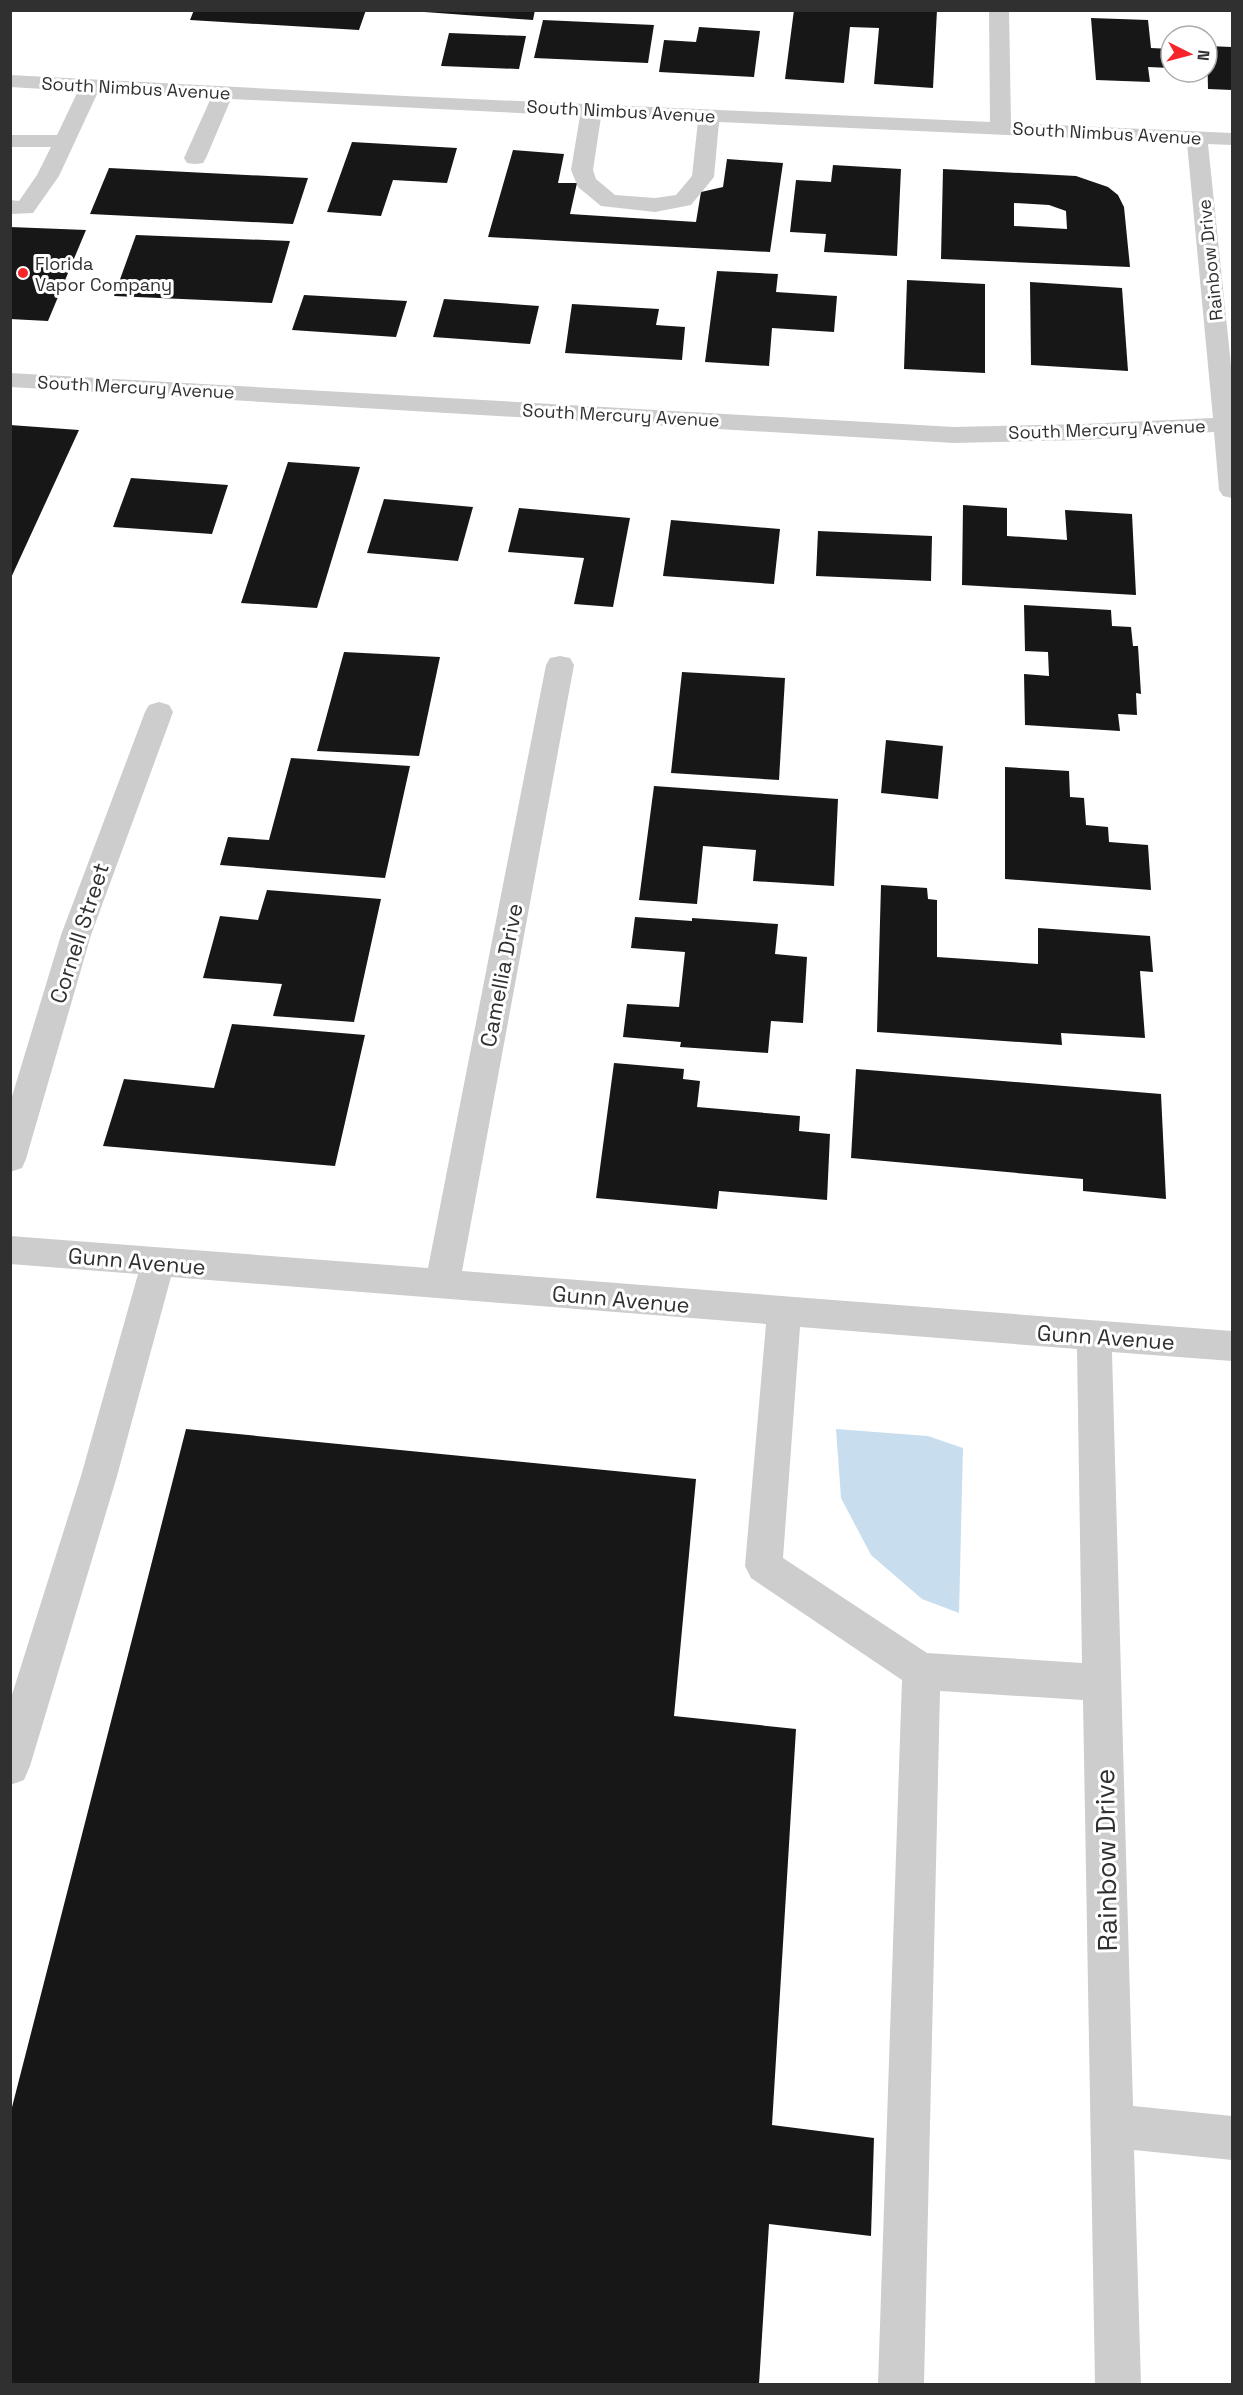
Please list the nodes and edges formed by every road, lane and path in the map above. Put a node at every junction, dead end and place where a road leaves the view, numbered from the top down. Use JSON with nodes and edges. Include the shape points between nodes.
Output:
{"nodes":[{"id":1,"x":999,"y":10,"type":"edge"},
{"id":2,"x":10,"y":81,"type":"edge"},
{"id":3,"x":90,"y":85,"type":"junction"},
{"id":4,"x":223,"y":93,"type":"junction"},
{"id":5,"x":592,"y":110,"type":"junction"},
{"id":6,"x":709,"y":115,"type":"junction"},
{"id":7,"x":1001,"y":128,"type":"junction"},
{"id":8,"x":1197,"y":138,"type":"junction"},
{"id":9,"x":1233,"y":139,"type":"edge"},
{"id":10,"x":10,"y":141,"type":"edge"},
{"id":11,"x":63,"y":141,"type":"junction"},
{"id":12,"x":195,"y":159,"type":"dead end"},
{"id":13,"x":10,"y":207,"type":"edge"},
{"id":14,"x":10,"y":380,"type":"edge"},
{"id":15,"x":1229,"y":424,"type":"edge"},
{"id":16,"x":1233,"y":490,"type":"edge"},
{"id":17,"x":560,"y":665,"type":"dead end"},
{"id":18,"x":159,"y":712,"type":"dead end"},
{"id":19,"x":10,"y":1158,"type":"edge"},
{"id":20,"x":10,"y":1250,"type":"edge"},
{"id":21,"x":158,"y":1262,"type":"junction"},
{"id":22,"x":442,"y":1285,"type":"junction"},
{"id":23,"x":784,"y":1312,"type":"junction"},
{"id":24,"x":1094,"y":1336,"type":"junction"},
{"id":25,"x":1233,"y":1346,"type":"edge"},
{"id":26,"x":921,"y":1671,"type":"junction"},
{"id":27,"x":1102,"y":1683,"type":"junction"},
{"id":28,"x":10,"y":1766,"type":"edge"},
{"id":29,"x":1112,"y":2126,"type":"junction"},
{"id":30,"x":1233,"y":2138,"type":"edge"},
{"id":31,"x":901,"y":2385,"type":"edge"},
{"id":32,"x":1118,"y":2385,"type":"edge"}],
"edges":[{"from":1,"to":7,"type":"street"},
{"from":2,"to":3,"type":"street","name":"South Nimbus Avenue"},
{"from":3,"to":4,"type":"street","name":"South Nimbus Avenue"},
{"from":3,"to":11,"type":"street"},
{"from":4,"to":5,"type":"street","name":"South Nimbus Avenue"},
{"from":4,"to":12,"type":"street"},
{"from":5,"to":6,"type":"street","name":"South Nimbus Avenue"},
{"from":5,"to":6,"type":"street","via":[[582,170],[586,182],[609,201],[655,205],[683,200],[703,177]]},
{"from":6,"to":7,"type":"street","name":"South Nimbus Avenue"},
{"from":7,"to":8,"type":"street","name":"South Nimbus Avenue"},
{"from":8,"to":9,"type":"street","name":"South Nimbus Avenue"},
{"from":8,"to":15,"type":"street","name":"Rainbow Drive"},
{"from":10,"to":11,"type":"street"},
{"from":11,"to":13,"type":"street","via":[[48,177],[25,208]]},
{"from":14,"to":15,"type":"street","name":"South Mercury Avenue","via":[[954,435]]},
{"from":15,"to":16,"type":"street","name":"Rainbow Drive"},
{"from":17,"to":22,"type":"street","name":"Camellia Drive"},
{"from":18,"to":19,"type":"street","name":"Cornell Street","via":[[76,935]]},
{"from":20,"to":21,"type":"street","name":"Gunn Avenue"},
{"from":21,"to":22,"type":"street","name":"Gunn Avenue"},
{"from":21,"to":28,"type":"street","via":[[99,1476]]},
{"from":22,"to":23,"type":"street","name":"Gunn Avenue"},
{"from":23,"to":24,"type":"street","name":"Gunn Avenue"},
{"from":23,"to":26,"type":"street","via":[[764,1566]]},
{"from":24,"to":25,"type":"street","name":"Gunn Avenue"},
{"from":24,"to":27,"type":"street","name":"Rainbow Drive"},
{"from":26,"to":27,"type":"street"},
{"from":26,"to":31,"type":"street"},
{"from":27,"to":29,"type":"street","name":"Rainbow Drive"},
{"from":29,"to":30,"type":"street"},
{"from":29,"to":32,"type":"street","name":"Rainbow Drive"}]}
